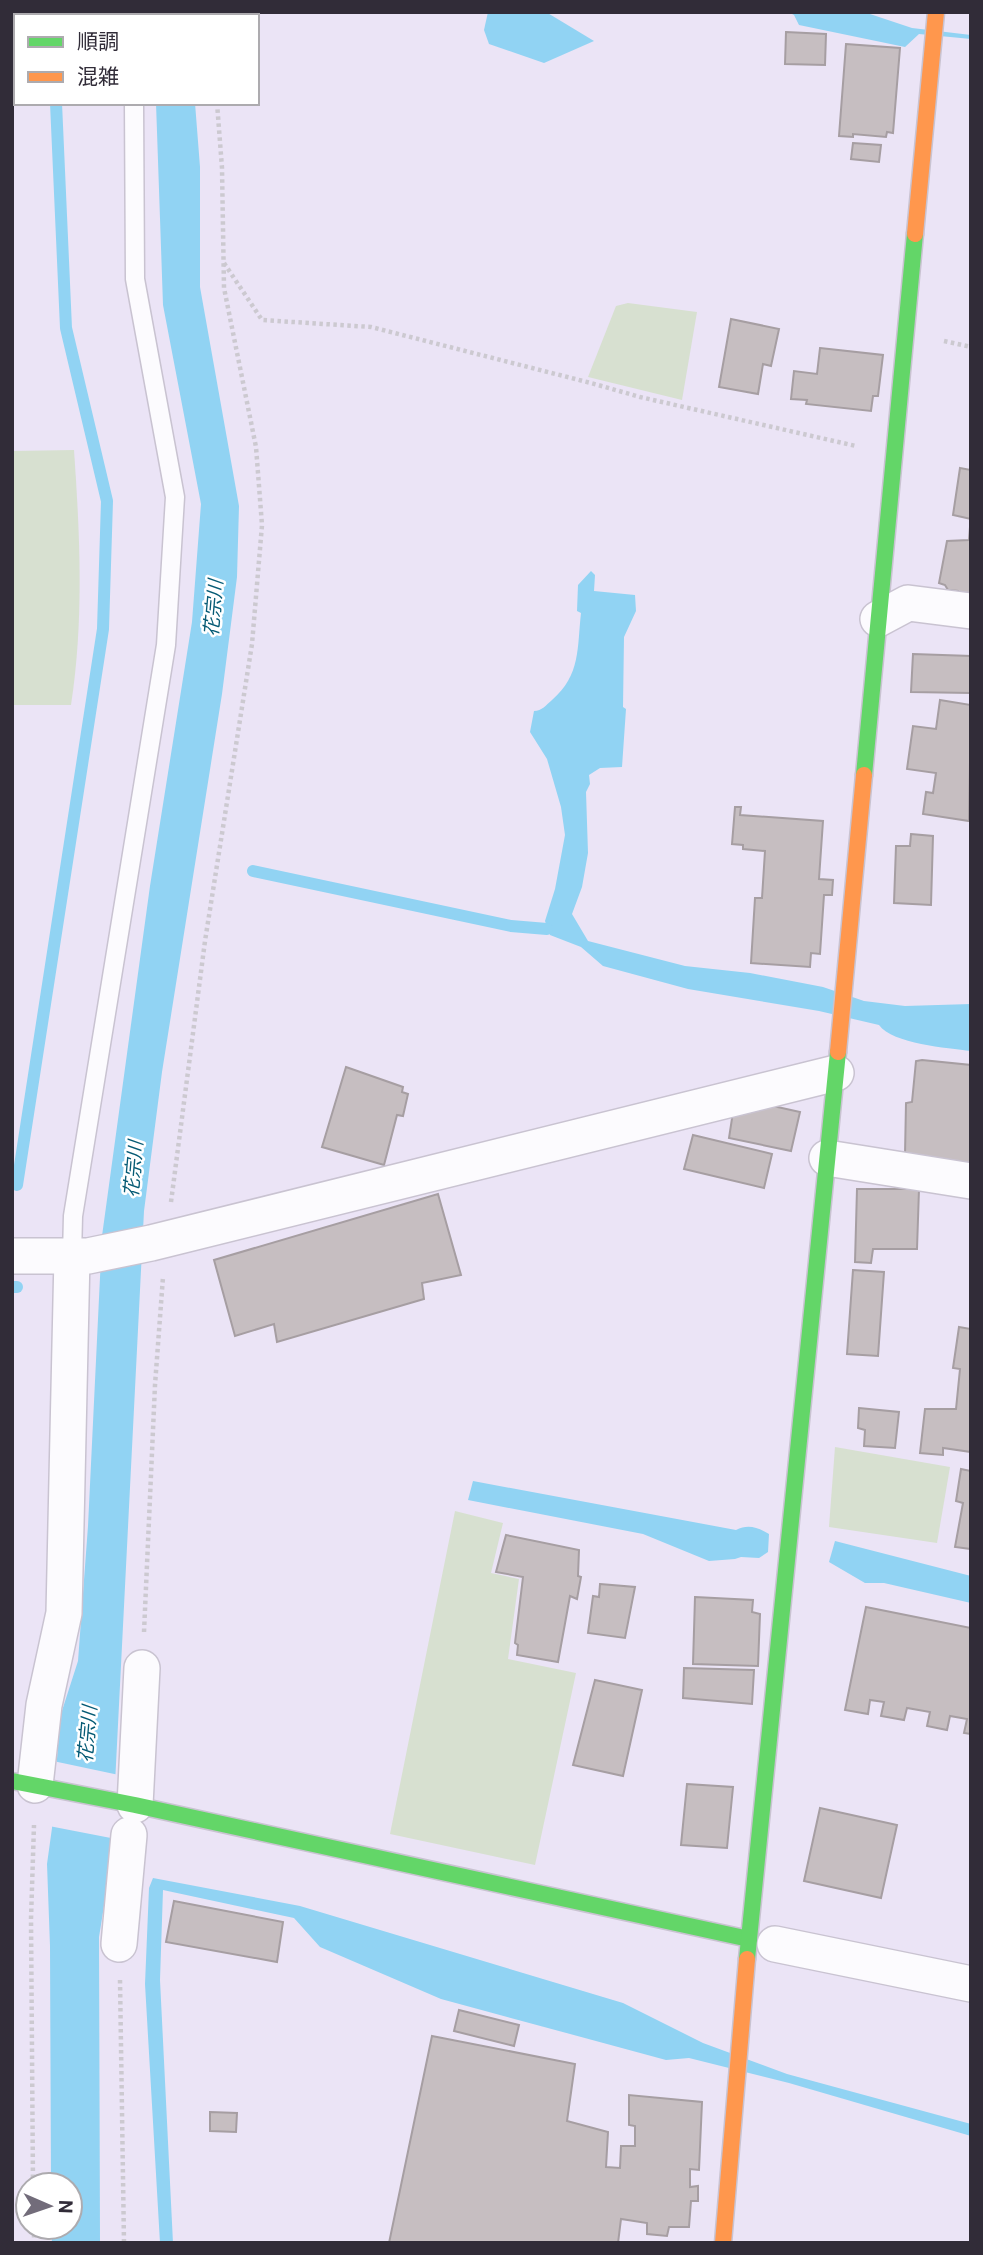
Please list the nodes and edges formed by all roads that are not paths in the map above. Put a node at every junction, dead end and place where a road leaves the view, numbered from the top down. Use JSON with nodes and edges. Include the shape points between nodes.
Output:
{"nodes":[{"id":1,"x":936,"y":12,"type":"edge"},
{"id":2,"x":134,"y":105,"type":"edge"},
{"id":3,"x":971,"y":611,"type":"edge"},
{"id":4,"x":878,"y":619,"type":"junction"},
{"id":5,"x":835,"y":1073,"type":"junction"},
{"id":6,"x":827,"y":1158,"type":"junction"},
{"id":7,"x":971,"y":1181,"type":"edge"},
{"id":8,"x":12,"y":1256,"type":"edge"},
{"id":9,"x":80,"y":1256,"type":"junction"},
{"id":10,"x":142,"y":1668,"type":"road end"},
{"id":11,"x":32,"y":1792,"type":"edge"},
{"id":12,"x":130,"y":1814,"type":"junction"},
{"id":13,"x":762,"y":1941,"type":"junction"},
{"id":14,"x":119,"y":1944,"type":"road end"},
{"id":15,"x":971,"y":1983,"type":"edge"},
{"id":16,"x":723,"y":2243,"type":"edge"}],
"edges":[{"from":1,"to":4,"type":"street"},
{"from":2,"to":9,"type":"lane","via":[[135,279],[175,497],[166,645],[73,1216]]},
{"from":3,"to":4,"type":"street","via":[[908,603]]},
{"from":4,"to":5,"type":"street"},
{"from":5,"to":6,"type":"street"},
{"from":5,"to":9,"type":"street"},
{"from":6,"to":7,"type":"street"},
{"from":6,"to":13,"type":"street"},
{"from":8,"to":9,"type":"street"},
{"from":9,"to":11,"type":"street","via":[[64,1613]]},
{"from":10,"to":12,"type":"street"},
{"from":11,"to":12,"type":"street"},
{"from":12,"to":13,"type":"street"},
{"from":12,"to":14,"type":"street"},
{"from":13,"to":15,"type":"street"},
{"from":13,"to":16,"type":"street"}]}
